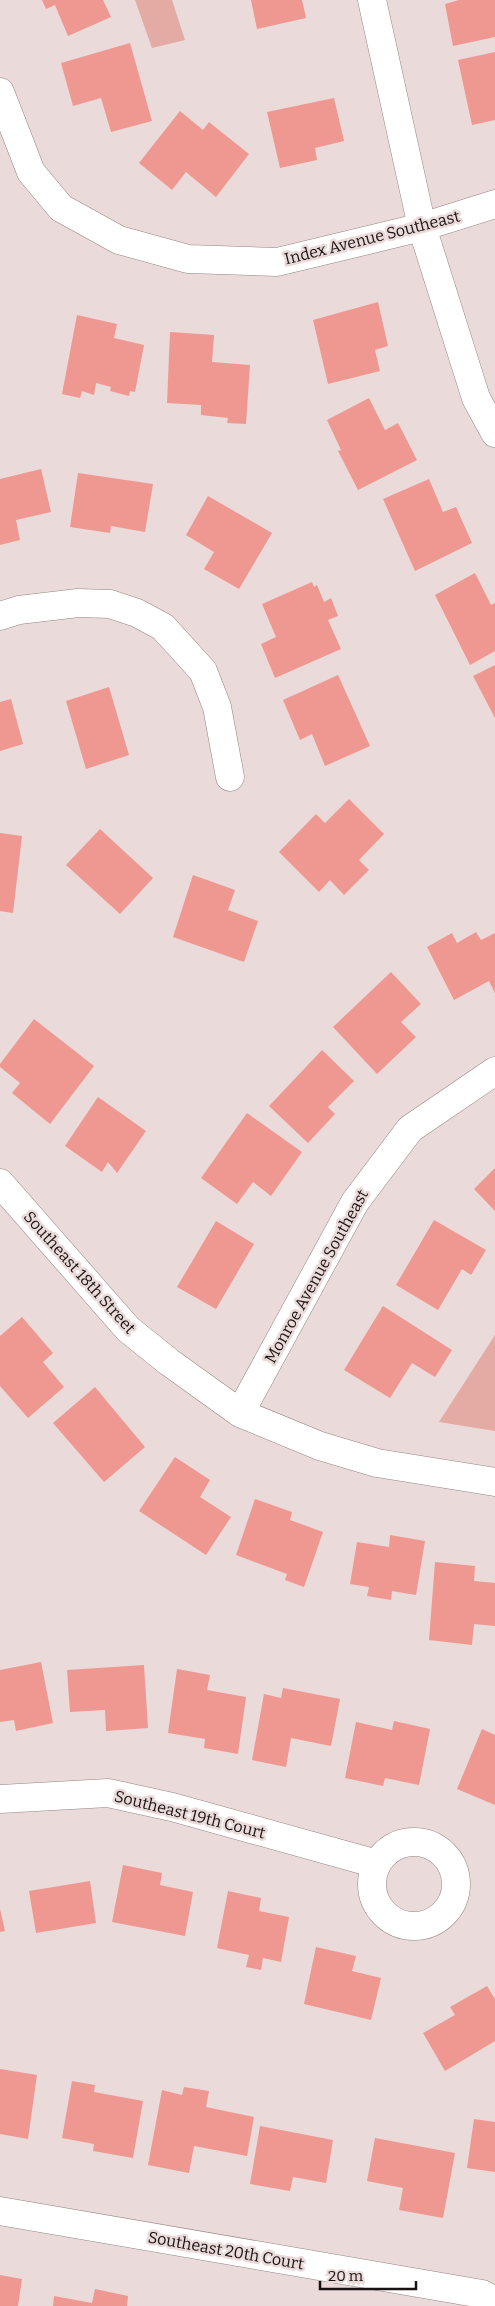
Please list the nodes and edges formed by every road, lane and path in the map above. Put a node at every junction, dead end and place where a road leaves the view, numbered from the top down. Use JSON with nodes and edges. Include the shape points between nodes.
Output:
{"nodes":[{"id":1,"x":372,"y":0,"type":"edge"},
{"id":2,"x":0,"y":92,"type":"edge"},
{"id":3,"x":495,"y":204,"type":"edge"},
{"id":4,"x":422,"y":227,"type":"junction"},
{"id":5,"x":495,"y":433,"type":"edge"},
{"id":6,"x":0,"y":616,"type":"edge"},
{"id":7,"x":230,"y":777,"type":"dead end"},
{"id":8,"x":495,"y":1071,"type":"edge"},
{"id":9,"x":0,"y":1183,"type":"edge"},
{"id":10,"x":240,"y":1414,"type":"junction"},
{"id":11,"x":495,"y":1482,"type":"edge"},
{"id":12,"x":0,"y":1799,"type":"edge"},
{"id":13,"x":377,"y":1864,"type":"dead end"},
{"id":14,"x":0,"y":2211,"type":"edge"},
{"id":15,"x":491,"y":2293,"type":"edge"}],
"edges":[{"from":1,"to":4,"type":"street"},
{"from":2,"to":4,"type":"street","name":"Index Avenue Southeast","via":[[31,172],[61,208],[119,240],[188,259],[277,262]]},
{"from":3,"to":4,"type":"street","name":"Index Avenue Southeast"},
{"from":4,"to":5,"type":"street","via":[[476,398]]},
{"from":6,"to":7,"type":"street","via":[[19,610],[78,603],[110,604],[163,627],[203,671],[217,707]]},
{"from":8,"to":10,"type":"street","name":"Monroe Avenue Southeast","via":[[410,1129],[355,1202]]},
{"from":9,"to":10,"type":"street","name":"Southeast 18th Street","via":[[128,1329]]},
{"from":10,"to":11,"type":"street","name":"Southeast 18th Street","via":[[320,1446],[377,1463]]},
{"from":12,"to":13,"type":"street","name":"Southeast 19th Court","via":[[108,1793],[172,1807]]},
{"from":14,"to":15,"type":"street","name":"Southeast 20th Court"}]}
